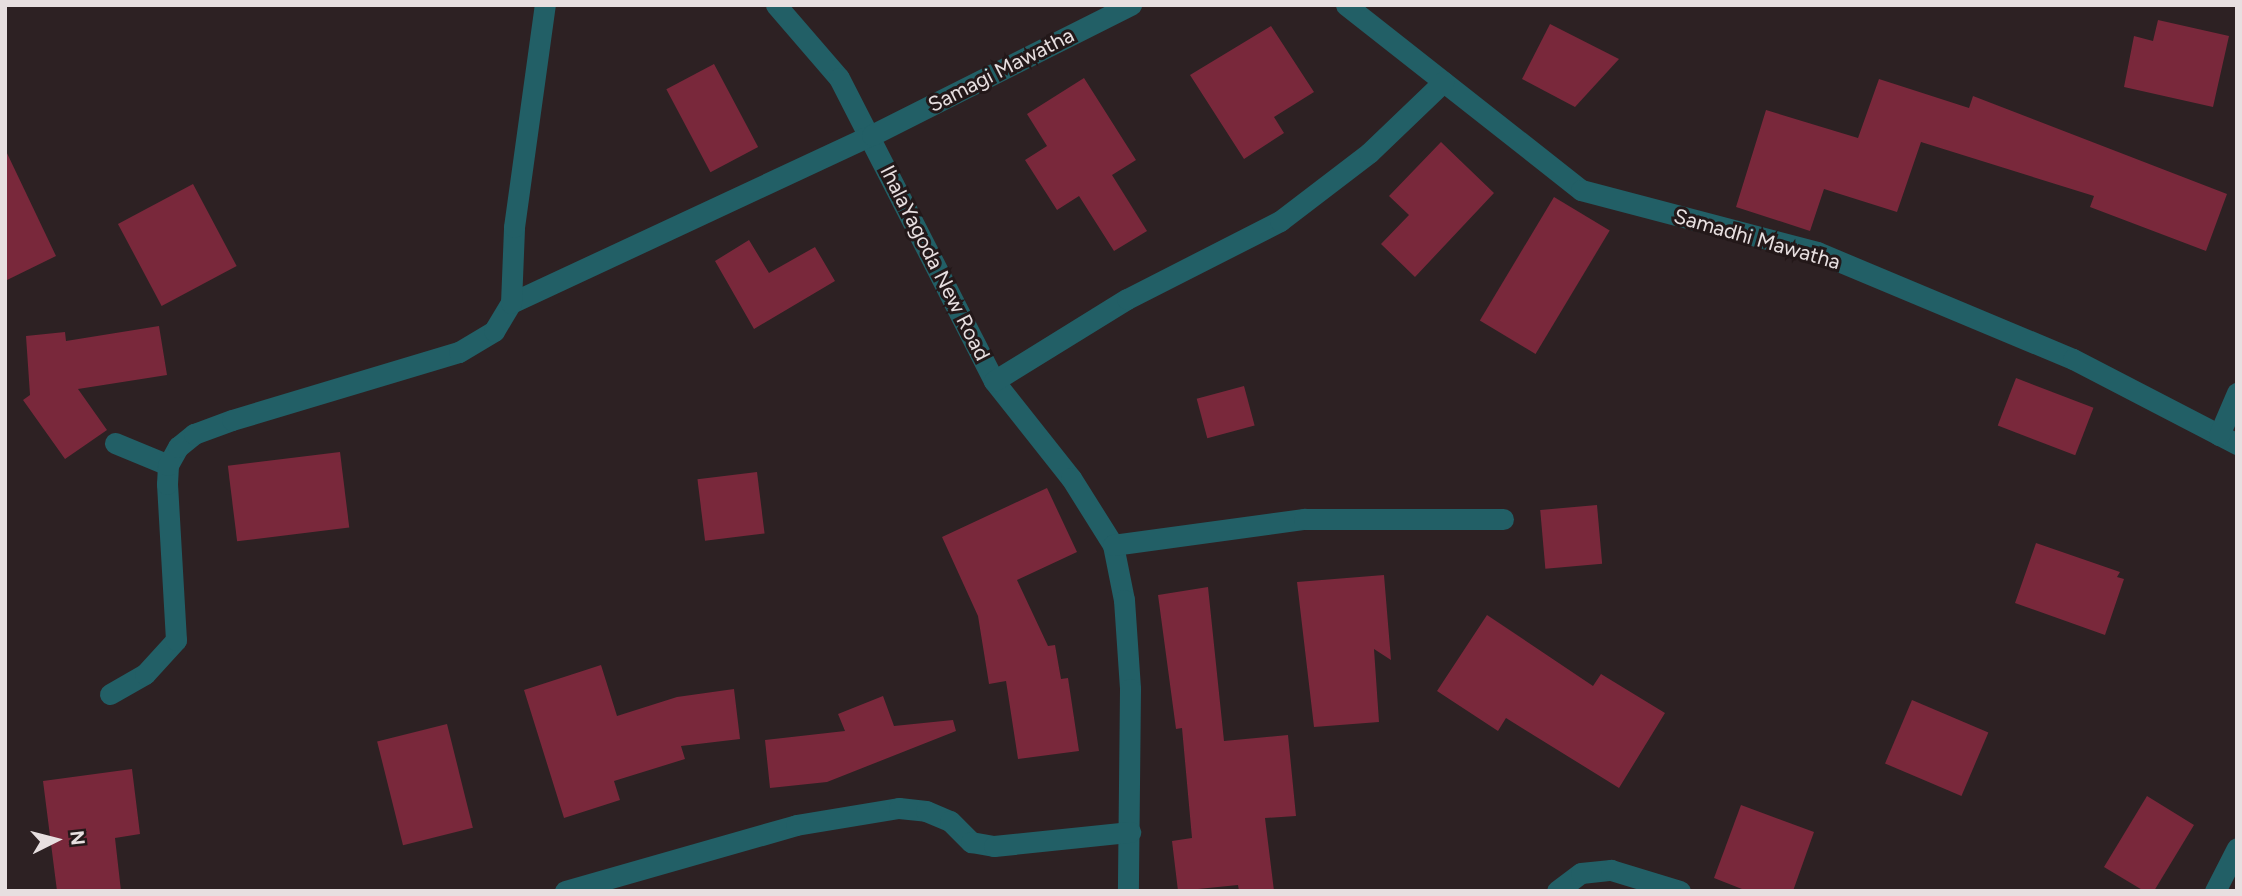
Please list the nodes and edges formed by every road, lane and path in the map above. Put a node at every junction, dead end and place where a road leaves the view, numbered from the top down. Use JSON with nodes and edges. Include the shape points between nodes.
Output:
{"nodes":[{"id":1,"x":545,"y":5,"type":"edge"},
{"id":2,"x":776,"y":5,"type":"edge"},
{"id":3,"x":1131,"y":5,"type":"edge"},
{"id":4,"x":1346,"y":5,"type":"edge"},
{"id":5,"x":1443,"y":82,"type":"junction"},
{"id":6,"x":872,"y":135,"type":"junction"},
{"id":7,"x":511,"y":303,"type":"junction"},
{"id":8,"x":995,"y":381,"type":"junction"},
{"id":9,"x":2237,"y":394,"type":"edge"},
{"id":10,"x":2228,"y":440,"type":"edge"},
{"id":11,"x":115,"y":443,"type":"dead end"},
{"id":12,"x":168,"y":465,"type":"junction"},
{"id":13,"x":1503,"y":519,"type":"dead end"},
{"id":14,"x":1113,"y":545,"type":"junction"},
{"id":15,"x":110,"y":694,"type":"dead end"},
{"id":16,"x":1130,"y":832,"type":"junction"},
{"id":17,"x":2237,"y":848,"type":"edge"},
{"id":18,"x":565,"y":891,"type":"edge"},
{"id":19,"x":1128,"y":891,"type":"edge"},
{"id":20,"x":1557,"y":891,"type":"edge"},
{"id":21,"x":1680,"y":891,"type":"edge"},
{"id":22,"x":2215,"y":891,"type":"edge"}],
"edges":[{"from":1,"to":7,"type":"street","via":[[514,227]]},
{"from":2,"to":6,"type":"street","name":"IhalaYagoda New Road","via":[[839,78]]},
{"from":3,"to":6,"type":"street","name":"Samagi Mawatha"},
{"from":4,"to":5,"type":"street","name":"Samadhi Mawatha"},
{"from":5,"to":8,"type":"street","via":[[1369,153],[1280,221],[1127,299]]},
{"from":5,"to":10,"type":"street","name":"Samadhi Mawatha","via":[[1581,190],[1816,252],[2073,359]]},
{"from":6,"to":7,"type":"street","name":"Samagi Mawatha"},
{"from":6,"to":8,"type":"street","name":"IhalaYagoda New Road","via":[[955,311]]},
{"from":7,"to":12,"type":"street","via":[[494,331],[459,352],[194,434],[177,447]]},
{"from":8,"to":14,"type":"street","name":"IhalaYagoda New Road","via":[[1072,478]]},
{"from":9,"to":10,"type":"street"},
{"from":11,"to":12,"type":"street"},
{"from":12,"to":15,"type":"street","via":[[176,640],[162,660]]},
{"from":13,"to":14,"type":"street","via":[[1304,519]]},
{"from":14,"to":16,"type":"street","name":"IhalaYagoda New Road","via":[[1124,600],[1130,689]]},
{"from":16,"to":18,"type":"street","via":[[994,846],[971,842],[950,821],[926,811],[899,808],[796,825]]},
{"from":16,"to":19,"type":"street","name":"IhalaYagoda New Road"},
{"from":17,"to":22,"type":"street"},
{"from":20,"to":21,"type":"street","via":[[1581,873],[1611,870]]}]}
